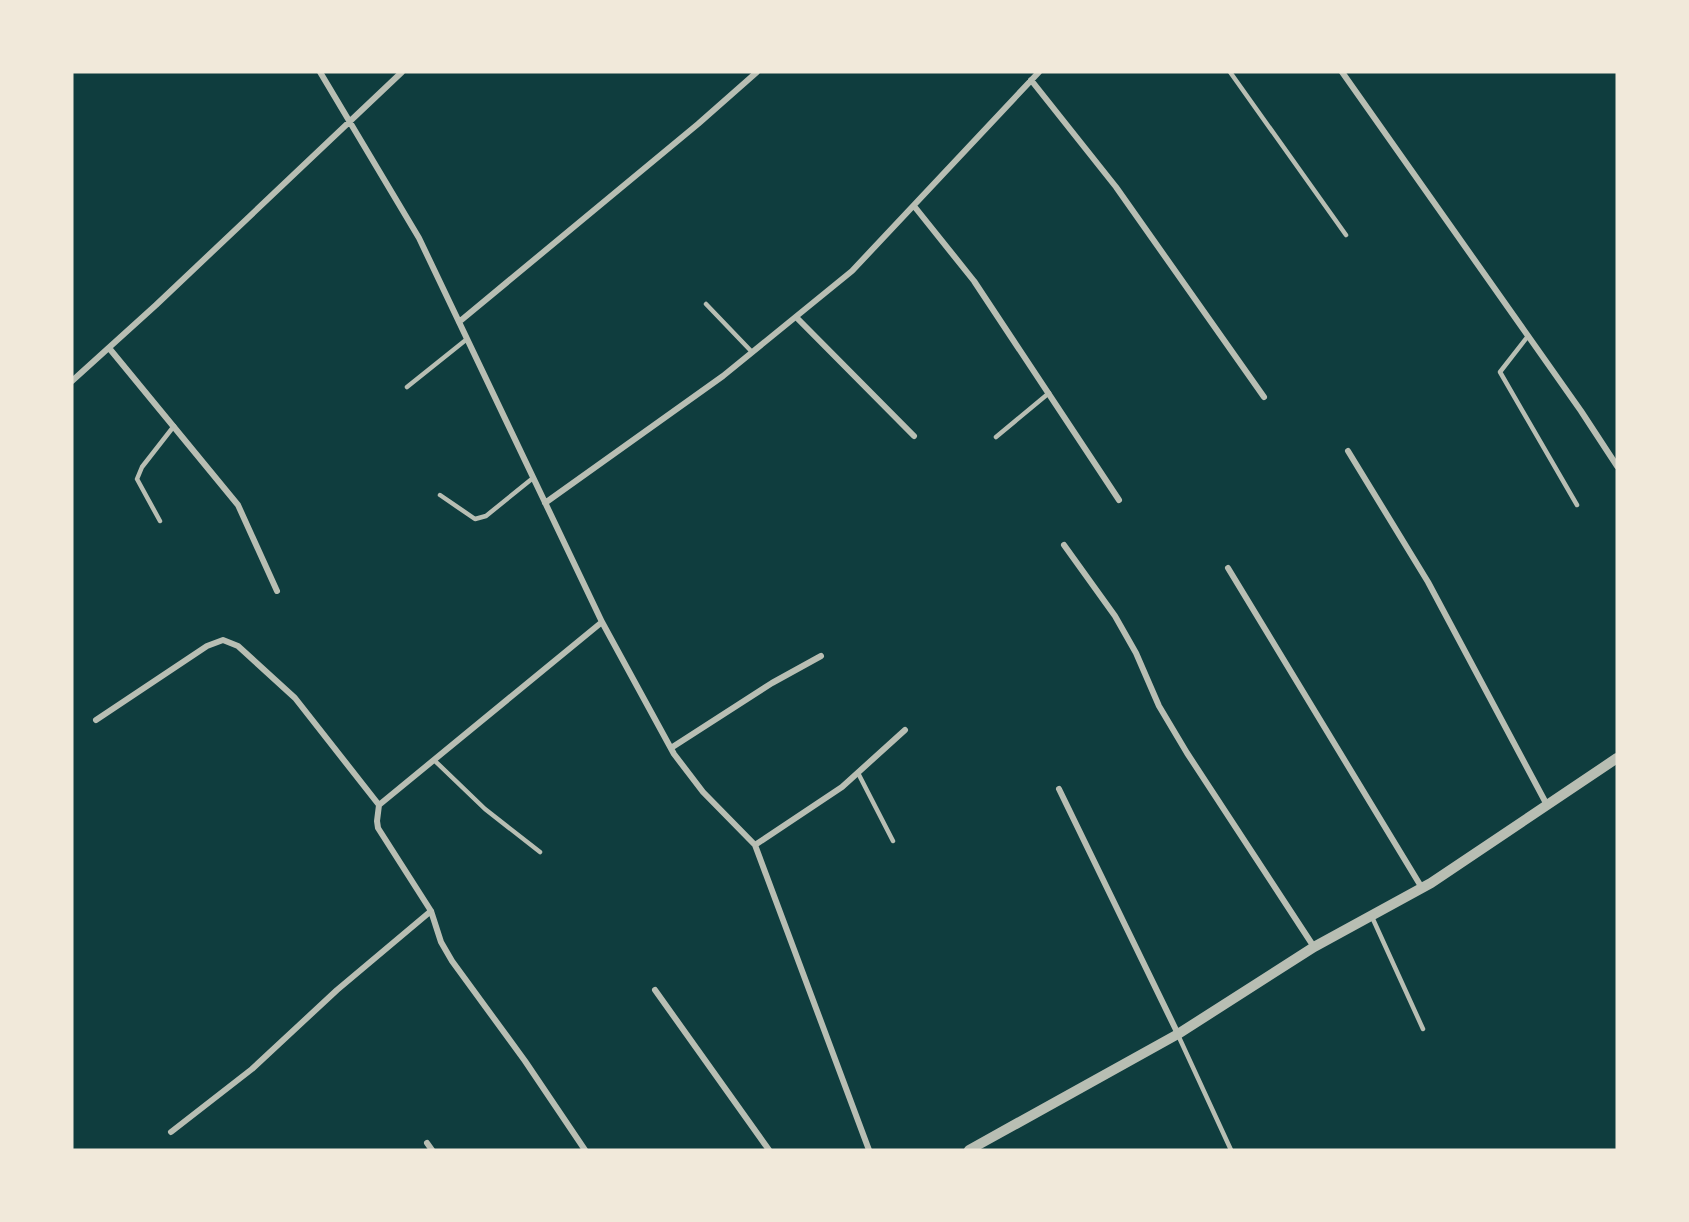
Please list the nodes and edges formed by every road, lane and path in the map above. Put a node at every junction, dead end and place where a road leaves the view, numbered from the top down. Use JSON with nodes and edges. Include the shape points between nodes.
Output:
{"nodes":[{"id":1,"x":320,"y":72,"type":"edge"},
{"id":2,"x":402,"y":72,"type":"edge"},
{"id":3,"x":757,"y":72,"type":"edge"},
{"id":4,"x":1039,"y":72,"type":"edge"},
{"id":5,"x":1230,"y":72,"type":"edge"},
{"id":6,"x":1342,"y":72,"type":"edge"},
{"id":7,"x":1031,"y":80,"type":"junction"},
{"id":8,"x":350,"y":123,"type":"junction"},
{"id":9,"x":914,"y":206,"type":"junction"},
{"id":10,"x":1346,"y":236,"type":"dead end"},
{"id":11,"x":706,"y":304,"type":"dead end"},
{"id":12,"x":796,"y":317,"type":"junction"},
{"id":13,"x":459,"y":322,"type":"junction"},
{"id":14,"x":1528,"y":336,"type":"junction"},
{"id":15,"x":467,"y":339,"type":"junction"},
{"id":16,"x":109,"y":348,"type":"junction"},
{"id":17,"x":752,"y":352,"type":"junction"},
{"id":18,"x":72,"y":381,"type":"edge"},
{"id":19,"x":406,"y":387,"type":"dead end"},
{"id":20,"x":1049,"y":393,"type":"junction"},
{"id":21,"x":1264,"y":397,"type":"dead end"},
{"id":22,"x":174,"y":426,"type":"junction"},
{"id":23,"x":914,"y":436,"type":"dead end"},
{"id":24,"x":996,"y":437,"type":"dead end"},
{"id":25,"x":1348,"y":451,"type":"dead end"},
{"id":26,"x":1617,"y":466,"type":"edge"},
{"id":27,"x":533,"y":478,"type":"junction"},
{"id":28,"x":440,"y":495,"type":"dead end"},
{"id":29,"x":1119,"y":500,"type":"dead end"},
{"id":30,"x":545,"y":504,"type":"junction"},
{"id":31,"x":1577,"y":505,"type":"dead end"},
{"id":32,"x":160,"y":521,"type":"dead end"},
{"id":33,"x":1064,"y":545,"type":"dead end"},
{"id":34,"x":1228,"y":568,"type":"dead end"},
{"id":35,"x":277,"y":591,"type":"dead end"},
{"id":36,"x":602,"y":622,"type":"junction"},
{"id":37,"x":821,"y":656,"type":"dead end"},
{"id":38,"x":96,"y":720,"type":"dead end"},
{"id":39,"x":905,"y":730,"type":"dead end"},
{"id":40,"x":671,"y":748,"type":"junction"},
{"id":41,"x":1617,"y":758,"type":"edge"},
{"id":42,"x":434,"y":760,"type":"junction"},
{"id":43,"x":858,"y":773,"type":"junction"},
{"id":44,"x":1059,"y":789,"type":"dead end"},
{"id":45,"x":1546,"y":805,"type":"junction"},
{"id":46,"x":379,"y":806,"type":"junction"},
{"id":47,"x":893,"y":841,"type":"dead end"},
{"id":48,"x":754,"y":845,"type":"junction"},
{"id":49,"x":540,"y":852,"type":"dead end"},
{"id":50,"x":1422,"y":888,"type":"junction"},
{"id":51,"x":431,"y":911,"type":"junction"},
{"id":52,"x":1371,"y":916,"type":"junction"},
{"id":53,"x":1314,"y":948,"type":"junction"},
{"id":54,"x":655,"y":990,"type":"dead end"},
{"id":55,"x":1422,"y":1029,"type":"dead end"},
{"id":56,"x":1178,"y":1034,"type":"junction"},
{"id":57,"x":171,"y":1132,"type":"dead end"},
{"id":58,"x":427,"y":1143,"type":"dead end"},
{"id":59,"x":432,"y":1150,"type":"edge"},
{"id":60,"x":585,"y":1150,"type":"edge"},
{"id":61,"x":769,"y":1150,"type":"edge"},
{"id":62,"x":869,"y":1150,"type":"edge"},
{"id":63,"x":969,"y":1150,"type":"edge"},
{"id":64,"x":1231,"y":1150,"type":"edge"}],
"edges":[{"from":1,"to":8,"type":"street"},
{"from":2,"to":8,"type":"street"},
{"from":3,"to":13,"type":"street"},
{"from":4,"to":7,"type":"street"},
{"from":5,"to":10,"type":"lane"},
{"from":6,"to":14,"type":"street"},
{"from":7,"to":9,"type":"street"},
{"from":7,"to":21,"type":"street","via":[[1116,187]]},
{"from":8,"to":13,"type":"street","via":[[419,238]]},
{"from":8,"to":16,"type":"street"},
{"from":9,"to":12,"type":"street","via":[[852,271]]},
{"from":9,"to":20,"type":"street","via":[[974,281]]},
{"from":11,"to":17,"type":"lane"},
{"from":12,"to":17,"type":"street"},
{"from":12,"to":23,"type":"street"},
{"from":13,"to":15,"type":"street"},
{"from":14,"to":26,"type":"street"},
{"from":14,"to":31,"type":"lane","via":[[1500,372]]},
{"from":15,"to":19,"type":"lane"},
{"from":15,"to":27,"type":"street"},
{"from":16,"to":18,"type":"street"},
{"from":16,"to":22,"type":"street"},
{"from":17,"to":30,"type":"street"},
{"from":20,"to":24,"type":"lane"},
{"from":20,"to":29,"type":"street"},
{"from":22,"to":32,"type":"lane","via":[[137,479]]},
{"from":22,"to":35,"type":"street","via":[[238,505]]},
{"from":25,"to":45,"type":"street","via":[[1428,582]]},
{"from":27,"to":28,"type":"lane","via":[[486,516],[475,519]]},
{"from":27,"to":30,"type":"street"},
{"from":30,"to":36,"type":"street"},
{"from":33,"to":53,"type":"street","via":[[1136,653],[1159,706],[1187,753]]},
{"from":34,"to":50,"type":"street"},
{"from":36,"to":40,"type":"street"},
{"from":36,"to":42,"type":"street"},
{"from":37,"to":40,"type":"street"},
{"from":38,"to":46,"type":"street","via":[[207,646],[223,640],[238,646],[295,698]]},
{"from":39,"to":43,"type":"street"},
{"from":40,"to":48,"type":"street","via":[[703,792]]},
{"from":41,"to":45,"type":"street"},
{"from":42,"to":46,"type":"street"},
{"from":42,"to":49,"type":"lane","via":[[485,809]]},
{"from":43,"to":47,"type":"lane"},
{"from":43,"to":48,"type":"street"},
{"from":44,"to":56,"type":"street"},
{"from":45,"to":50,"type":"street"},
{"from":46,"to":51,"type":"street","via":[[378,828]]},
{"from":48,"to":62,"type":"street"},
{"from":50,"to":52,"type":"street"},
{"from":51,"to":57,"type":"street","via":[[252,1068]]},
{"from":51,"to":60,"type":"street","via":[[452,961]]},
{"from":52,"to":53,"type":"street"},
{"from":52,"to":55,"type":"lane"},
{"from":53,"to":56,"type":"street"},
{"from":54,"to":61,"type":"street"},
{"from":56,"to":63,"type":"street"},
{"from":56,"to":64,"type":"lane"},
{"from":58,"to":59,"type":"street"}]}
